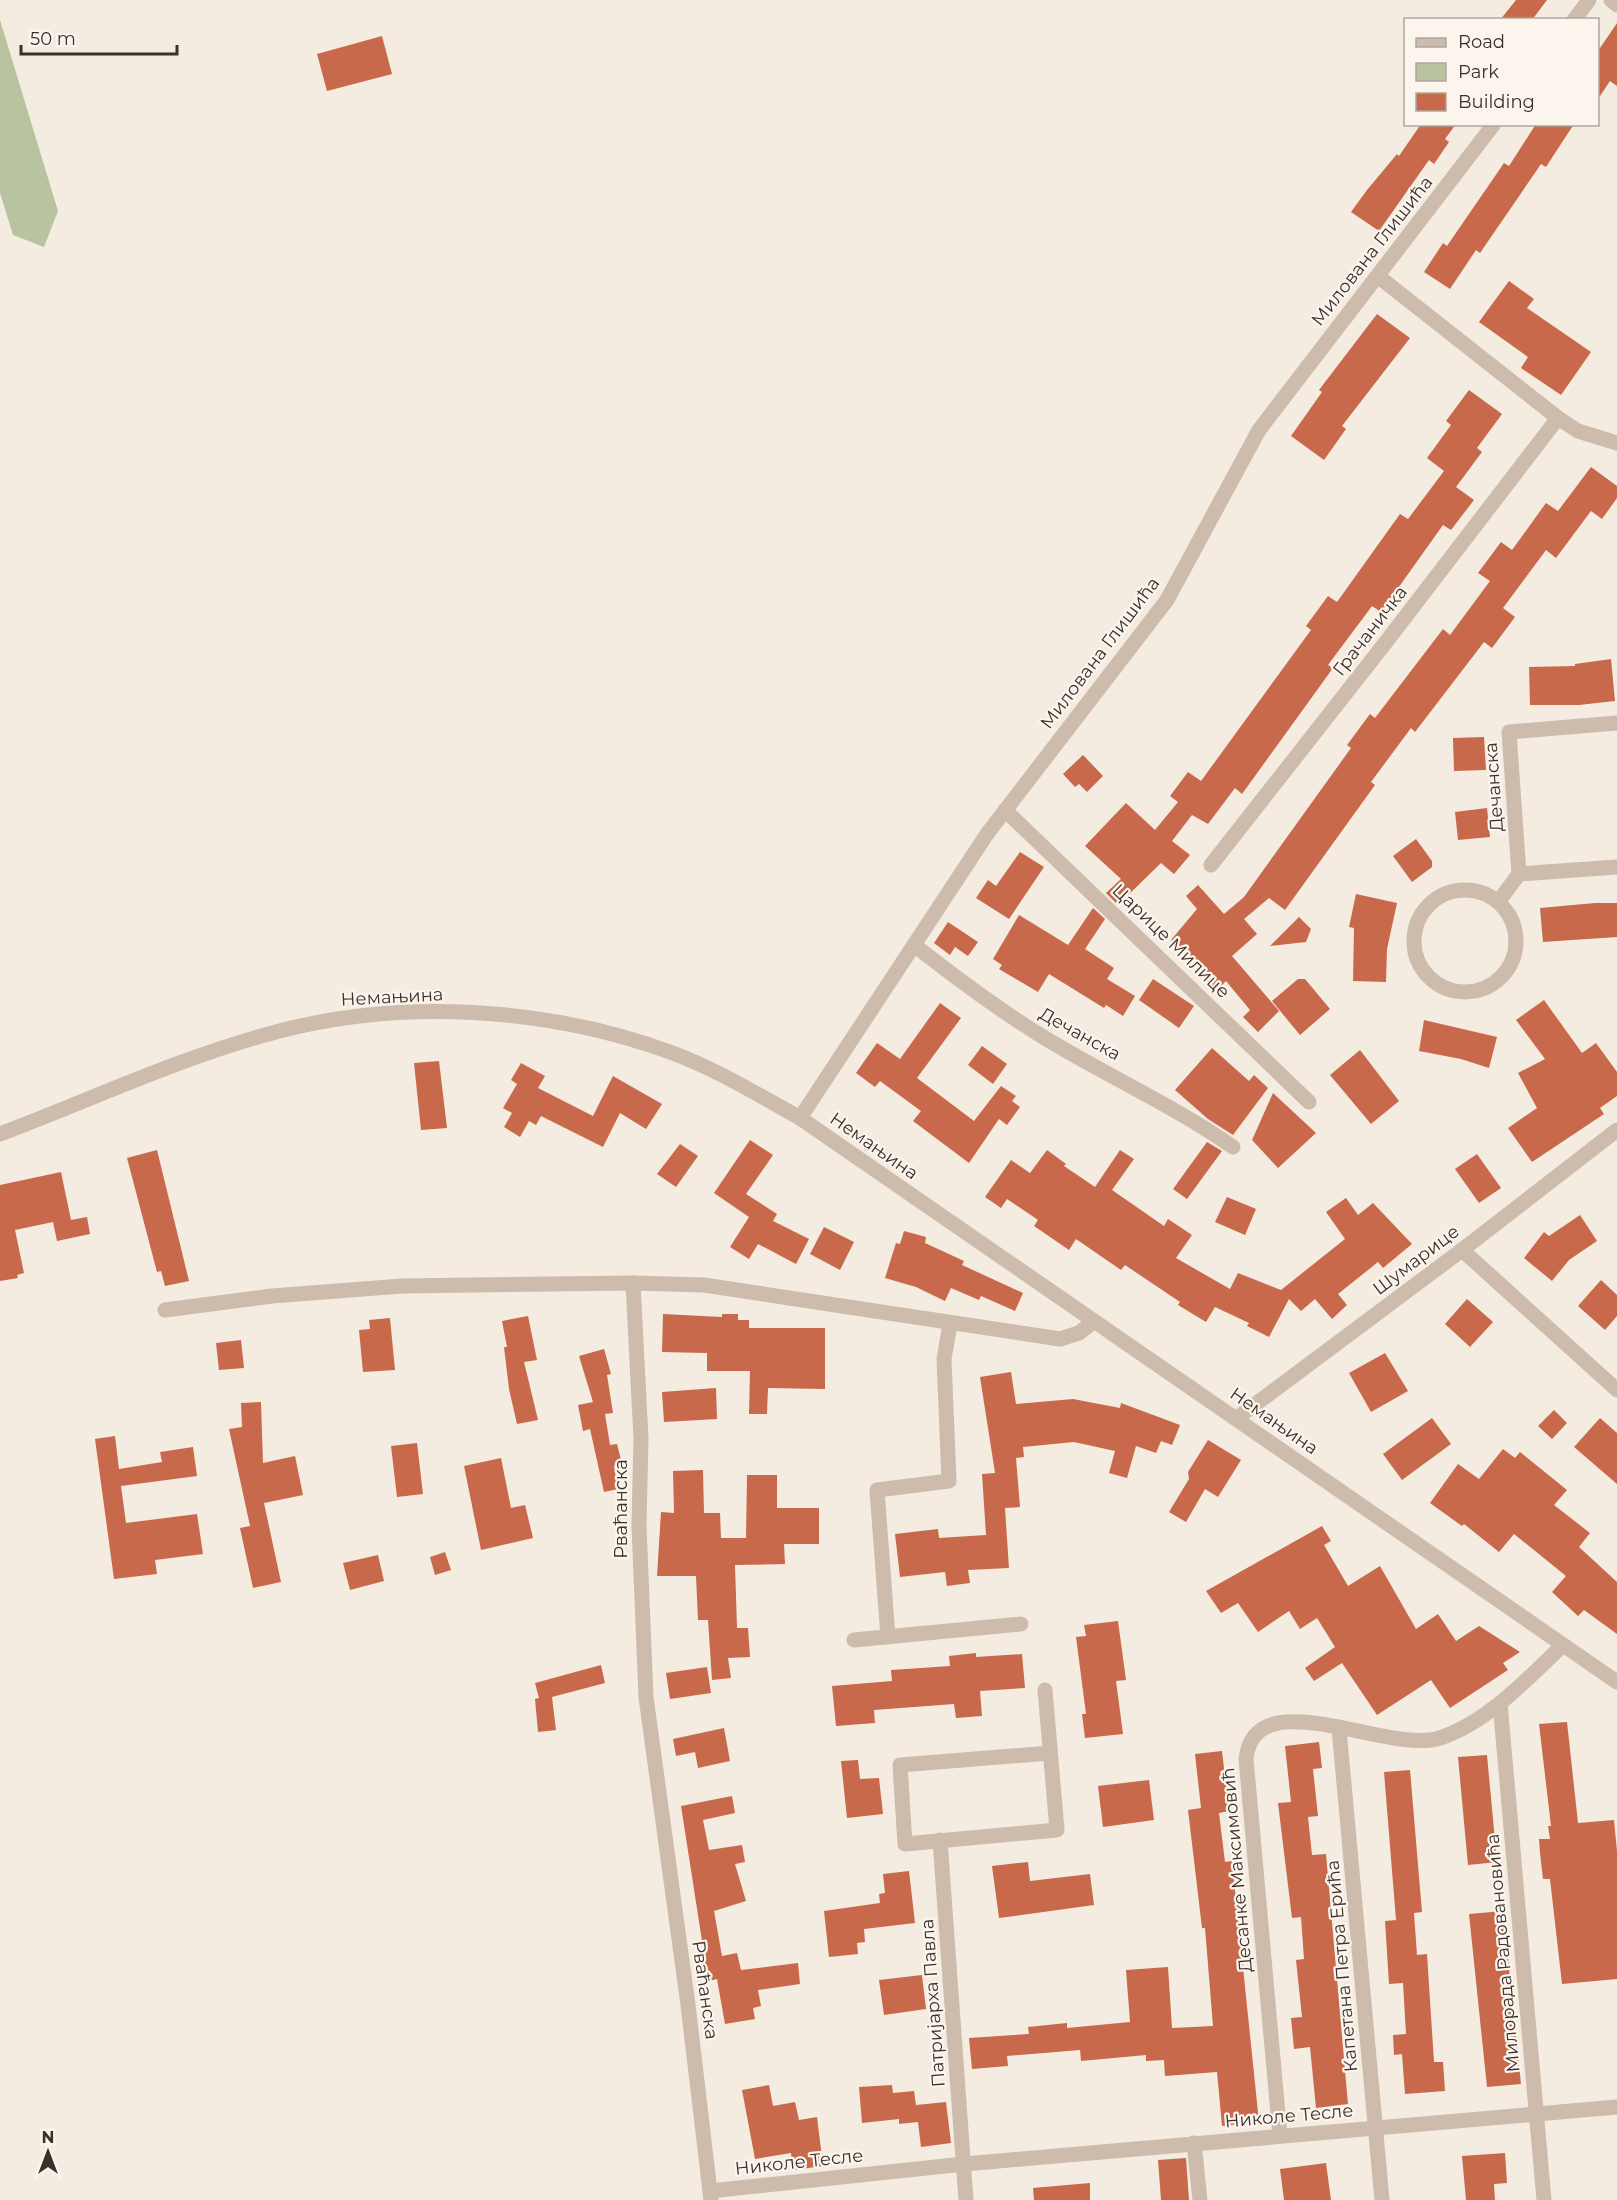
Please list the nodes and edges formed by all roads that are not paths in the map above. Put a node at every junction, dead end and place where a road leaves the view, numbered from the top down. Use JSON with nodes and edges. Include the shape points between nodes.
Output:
{"nodes":[{"id":1,"x":1589,"y":0,"type":"edge"},
{"id":2,"x":1611,"y":0,"type":"edge"},
{"id":3,"x":1617,"y":5,"type":"edge"},
{"id":4,"x":1576,"y":18,"type":"edge"},
{"id":5,"x":1492,"y":126,"type":"edge"},
{"id":6,"x":1378,"y":277,"type":"junction"},
{"id":7,"x":1558,"y":418,"type":"junction"},
{"id":8,"x":1617,"y":443,"type":"edge"},
{"id":9,"x":1617,"y":723,"type":"edge"},
{"id":10,"x":1005,"y":810,"type":"junction"},
{"id":11,"x":1210,"y":865,"type":"dead end"},
{"id":12,"x":1617,"y":867,"type":"edge"},
{"id":13,"x":1519,"y":874,"type":"junction"},
{"id":14,"x":1498,"y":902,"type":"junction"},
{"id":15,"x":914,"y":945,"type":"junction"},
{"id":16,"x":1309,"y":1102,"type":"dead end"},
{"id":17,"x":800,"y":1118,"type":"junction"},
{"id":18,"x":1617,"y":1130,"type":"edge"},
{"id":19,"x":0,"y":1134,"type":"edge"},
{"id":20,"x":1233,"y":1147,"type":"dead end"},
{"id":21,"x":1462,"y":1250,"type":"junction"},
{"id":22,"x":633,"y":1283,"type":"junction"},
{"id":23,"x":165,"y":1310,"type":"dead end"},
{"id":24,"x":1092,"y":1322,"type":"junction"},
{"id":25,"x":950,"y":1324,"type":"junction"},
{"id":26,"x":1617,"y":1390,"type":"edge"},
{"id":27,"x":1236,"y":1418,"type":"junction"},
{"id":28,"x":1021,"y":1624,"type":"dead end"},
{"id":29,"x":888,"y":1637,"type":"junction"},
{"id":30,"x":854,"y":1640,"type":"dead end"},
{"id":31,"x":1563,"y":1645,"type":"junction"},
{"id":32,"x":1617,"y":1682,"type":"edge"},
{"id":33,"x":1045,"y":1690,"type":"dead end"},
{"id":34,"x":1500,"y":1703,"type":"junction"},
{"id":35,"x":1340,"y":1729,"type":"junction"},
{"id":36,"x":1050,"y":1753,"type":"junction"},
{"id":37,"x":940,"y":1840,"type":"junction"},
{"id":38,"x":1617,"y":2107,"type":"edge"},
{"id":39,"x":1536,"y":2114,"type":"junction"},
{"id":40,"x":1376,"y":2128,"type":"junction"},
{"id":41,"x":1280,"y":2136,"type":"junction"},
{"id":42,"x":1194,"y":2143,"type":"junction"},
{"id":43,"x":964,"y":2164,"type":"junction"},
{"id":44,"x":711,"y":2195,"type":"edge"},
{"id":45,"x":966,"y":2200,"type":"edge"},
{"id":46,"x":1200,"y":2200,"type":"edge"},
{"id":47,"x":1382,"y":2200,"type":"edge"},
{"id":48,"x":1544,"y":2200,"type":"edge"}],
"edges":[{"from":1,"to":4,"type":"street"},
{"from":2,"to":3,"type":"street"},
{"from":5,"to":6,"type":"street","name":"Милована Глишића"},
{"from":6,"to":7,"type":"street"},
{"from":6,"to":10,"type":"street","name":"Милована Глишића","via":[[1259,430],[1167,600]]},
{"from":7,"to":8,"type":"street","via":[[1578,431]]},
{"from":7,"to":11,"type":"street","name":"Грачаничка"},
{"from":9,"to":13,"type":"street","name":"Дечанска","via":[[1509,732]]},
{"from":10,"to":15,"type":"street","name":"Милована Глишића"},
{"from":10,"to":16,"type":"street","name":"Царице Милице"},
{"from":12,"to":13,"type":"street"},
{"from":13,"to":14,"type":"street"},
{"from":14,"to":14,"type":"street","via":[[1484,893],[1452,891],[1425,908],[1416,922],[1413,938],[1417,961],[1431,981],[1461,993],[1492,985],[1504,975],[1513,961],[1515,929]]},
{"from":15,"to":17,"type":"street","name":"Милована Глишића"},
{"from":15,"to":20,"type":"street","name":"Дечанска","via":[[967,987],[1041,1036],[1155,1097]]},
{"from":17,"to":19,"type":"street","name":"Немањина","via":[[725,1076],[640,1042],[555,1021],[445,1013],[386,1014],[272,1033],[217,1050]]},
{"from":17,"to":24,"type":"street","name":"Немањина"},
{"from":18,"to":21,"type":"street","name":"Шумарице"},
{"from":21,"to":26,"type":"street"},
{"from":21,"to":27,"type":"street","name":"Шумарице"},
{"from":22,"to":23,"type":"street","via":[[402,1286],[272,1296]]},
{"from":22,"to":25,"type":"street","via":[[704,1285]]},
{"from":22,"to":44,"type":"street","name":"Рваћанска","via":[[641,1439],[639,1526],[646,1697]]},
{"from":24,"to":25,"type":"street","via":[[1079,1333],[1060,1339]]},
{"from":24,"to":27,"type":"street","name":"Немањина"},
{"from":25,"to":29,"type":"street","via":[[944,1359],[950,1481],[877,1490]]},
{"from":27,"to":31,"type":"street","name":"Немањина"},
{"from":28,"to":29,"type":"street"},
{"from":29,"to":30,"type":"street"},
{"from":31,"to":32,"type":"street","name":"Немањина"},
{"from":31,"to":34,"type":"street","name":"Десанке Максимовић"},
{"from":33,"to":36,"type":"street"},
{"from":34,"to":35,"type":"street","name":"Десанке Максимовић","via":[[1469,1724],[1426,1741]]},
{"from":34,"to":39,"type":"street","name":"Милорада Радовановића"},
{"from":35,"to":40,"type":"street","name":"Капетана Петра Ерића"},
{"from":35,"to":41,"type":"street","name":"Десанке Максимовић","via":[[1306,1722],[1274,1723],[1253,1735],[1247,1746]]},
{"from":36,"to":37,"type":"street","via":[[1057,1830]]},
{"from":36,"to":37,"type":"street","via":[[900,1765],[905,1844]]},
{"from":37,"to":43,"type":"street","name":"Патријарха Павла"},
{"from":38,"to":39,"type":"street","name":"Николе Тесле"},
{"from":39,"to":40,"type":"street","name":"Николе Тесле"},
{"from":39,"to":48,"type":"street","name":"Милорада Радовановића"},
{"from":40,"to":41,"type":"street","name":"Николе Тесле"},
{"from":40,"to":47,"type":"street","name":"Капетана Петра Ерића"},
{"from":41,"to":42,"type":"street","name":"Николе Тесле"},
{"from":42,"to":43,"type":"street","name":"Николе Тесле"},
{"from":42,"to":46,"type":"street"},
{"from":43,"to":44,"type":"street","name":"Николе Тесле"},
{"from":43,"to":45,"type":"street"}]}
